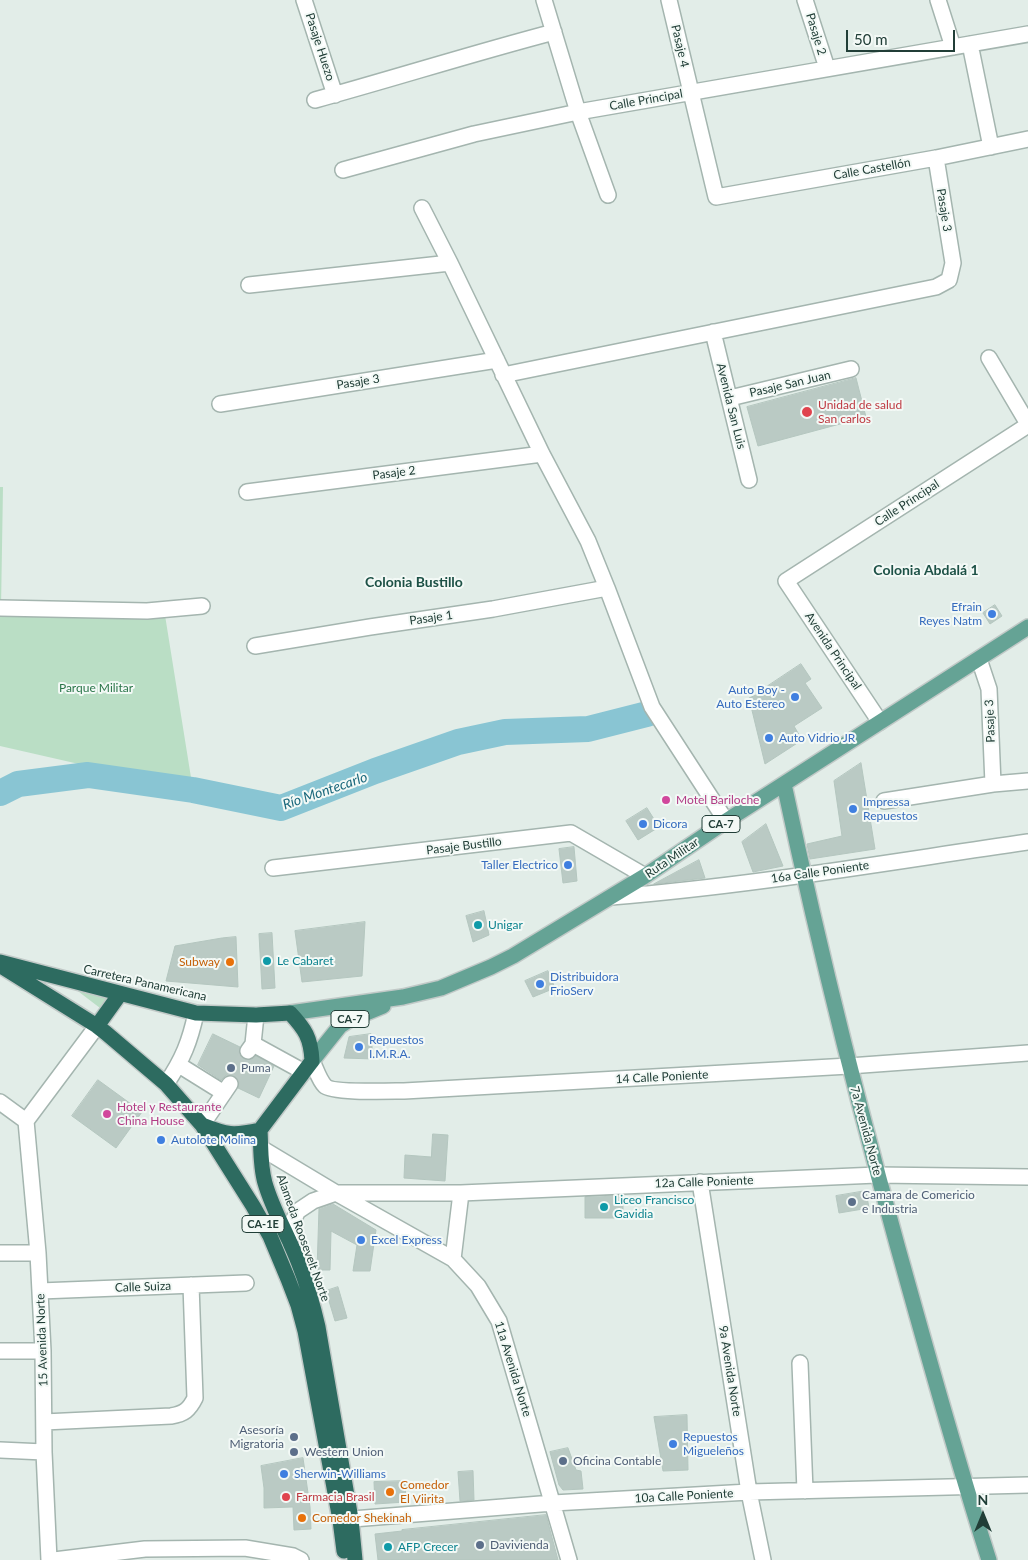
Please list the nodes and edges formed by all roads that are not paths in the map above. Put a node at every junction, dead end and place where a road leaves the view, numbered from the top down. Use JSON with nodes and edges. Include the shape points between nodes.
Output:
{"nodes":[{"id":1,"x":304,"y":0,"type":"edge"},
{"id":2,"x":544,"y":0,"type":"edge"},
{"id":3,"x":669,"y":0,"type":"edge"},
{"id":4,"x":806,"y":0,"type":"edge"},
{"id":5,"x":938,"y":0,"type":"edge"},
{"id":6,"x":554,"y":32,"type":"junction"},
{"id":7,"x":1028,"y":34,"type":"edge"},
{"id":8,"x":970,"y":44,"type":"junction"},
{"id":9,"x":953,"y":47,"type":"junction"},
{"id":10,"x":827,"y":68,"type":"junction"},
{"id":11,"x":691,"y":92,"type":"junction"},
{"id":12,"x":335,"y":95,"type":"junction"},
{"id":13,"x":315,"y":100,"type":"dead end"},
{"id":14,"x":578,"y":112,"type":"junction"},
{"id":15,"x":1028,"y":140,"type":"edge"},
{"id":16,"x":991,"y":147,"type":"junction"},
{"id":17,"x":936,"y":158,"type":"junction"},
{"id":18,"x":343,"y":170,"type":"dead end"},
{"id":19,"x":608,"y":195,"type":"dead end"},
{"id":20,"x":716,"y":197,"type":"joint"},
{"id":21,"x":422,"y":208,"type":"dead end"},
{"id":22,"x":450,"y":263,"type":"junction"},
{"id":23,"x":249,"y":285,"type":"dead end"},
{"id":24,"x":713,"y":332,"type":"junction"},
{"id":25,"x":989,"y":358,"type":"dead end"},
{"id":26,"x":496,"y":360,"type":"junction"},
{"id":27,"x":851,"y":369,"type":"dead end"},
{"id":28,"x":503,"y":374,"type":"junction"},
{"id":29,"x":730,"y":398,"type":"junction"},
{"id":30,"x":220,"y":404,"type":"dead end"},
{"id":31,"x":1028,"y":425,"type":"edge"},
{"id":32,"x":542,"y":454,"type":"junction"},
{"id":33,"x":749,"y":480,"type":"dead end"},
{"id":34,"x":247,"y":492,"type":"dead end"},
{"id":35,"x":786,"y":581,"type":"joint"},
{"id":36,"x":607,"y":588,"type":"junction"},
{"id":37,"x":202,"y":606,"type":"dead end"},
{"id":38,"x":0,"y":608,"type":"edge"},
{"id":39,"x":1028,"y":627,"type":"edge"},
{"id":40,"x":255,"y":646,"type":"dead end"},
{"id":41,"x":979,"y":659,"type":"junction"},
{"id":42,"x":880,"y":722,"type":"junction"},
{"id":43,"x":1028,"y":780,"type":"edge"},
{"id":44,"x":784,"y":784,"type":"junction"},
{"id":45,"x":993,"y":784,"type":"junction"},
{"id":46,"x":884,"y":801,"type":"dead end"},
{"id":47,"x":726,"y":821,"type":"junction"},
{"id":48,"x":1028,"y":842,"type":"edge"},
{"id":49,"x":273,"y":868,"type":"dead end"},
{"id":50,"x":803,"y":875,"type":"junction"},
{"id":51,"x":646,"y":876,"type":"junction"},
{"id":52,"x":611,"y":897,"type":"junction"},
{"id":53,"x":0,"y":964,"type":"edge"},
{"id":54,"x":120,"y":994,"type":"junction"},
{"id":55,"x":403,"y":997,"type":"junction"},
{"id":56,"x":196,"y":1013,"type":"junction"},
{"id":57,"x":290,"y":1013,"type":"junction"},
{"id":58,"x":256,"y":1015,"type":"junction"},
{"id":59,"x":97,"y":1026,"type":"junction"},
{"id":60,"x":1028,"y":1053,"type":"edge"},
{"id":61,"x":179,"y":1065,"type":"junction"},
{"id":62,"x":308,"y":1066,"type":"junction"},
{"id":63,"x":849,"y":1066,"type":"junction"},
{"id":64,"x":166,"y":1084,"type":"junction"},
{"id":65,"x":0,"y":1102,"type":"edge"},
{"id":66,"x":26,"y":1121,"type":"junction"},
{"id":67,"x":202,"y":1125,"type":"junction"},
{"id":68,"x":260,"y":1130,"type":"junction"},
{"id":69,"x":261,"y":1148,"type":"junction"},
{"id":70,"x":877,"y":1175,"type":"junction"},
{"id":71,"x":1028,"y":1177,"type":"edge"},
{"id":72,"x":700,"y":1182,"type":"junction"},
{"id":73,"x":336,"y":1193,"type":"junction"},
{"id":74,"x":461,"y":1193,"type":"junction"},
{"id":75,"x":289,"y":1241,"type":"junction"},
{"id":76,"x":0,"y":1253,"type":"edge"},
{"id":77,"x":38,"y":1253,"type":"junction"},
{"id":78,"x":453,"y":1258,"type":"junction"},
{"id":79,"x":246,"y":1283,"type":"dead end"},
{"id":80,"x":191,"y":1286,"type":"junction"},
{"id":81,"x":40,"y":1292,"type":"junction"},
{"id":82,"x":0,"y":1351,"type":"edge"},
{"id":83,"x":43,"y":1351,"type":"junction"},
{"id":84,"x":800,"y":1363,"type":"dead end"},
{"id":85,"x":44,"y":1422,"type":"junction"},
{"id":86,"x":0,"y":1450,"type":"edge"},
{"id":87,"x":44,"y":1452,"type":"junction"},
{"id":88,"x":1028,"y":1485,"type":"edge"},
{"id":89,"x":965,"y":1487,"type":"junction"},
{"id":90,"x":805,"y":1491,"type":"junction"},
{"id":91,"x":750,"y":1492,"type":"junction"},
{"id":92,"x":554,"y":1504,"type":"junction"},
{"id":93,"x":345,"y":1519,"type":"junction"},
{"id":94,"x":49,"y":1560,"type":"edge"},
{"id":95,"x":54,"y":1560,"type":"edge"},
{"id":96,"x":301,"y":1560,"type":"edge"},
{"id":97,"x":345,"y":1560,"type":"edge"},
{"id":98,"x":355,"y":1560,"type":"edge"},
{"id":99,"x":569,"y":1560,"type":"edge"},
{"id":100,"x":763,"y":1560,"type":"edge"},
{"id":101,"x":989,"y":1560,"type":"edge"}],
"edges":[{"from":1,"to":12,"type":"street","name":"Pasaje Huezo"},
{"from":2,"to":6,"type":"street"},
{"from":3,"to":11,"type":"street","name":"Pasaje 4"},
{"from":4,"to":10,"type":"street","name":"Pasaje 2"},
{"from":5,"to":9,"type":"street"},
{"from":6,"to":12,"type":"street"},
{"from":6,"to":14,"type":"street"},
{"from":7,"to":8,"type":"street","name":"Calle Principal"},
{"from":8,"to":9,"type":"street","name":"Calle Principal"},
{"from":8,"to":16,"type":"street"},
{"from":9,"to":10,"type":"street","name":"Calle Principal"},
{"from":10,"to":11,"type":"street","name":"Calle Principal"},
{"from":11,"to":14,"type":"street","name":"Calle Principal"},
{"from":11,"to":20,"type":"street","name":"Pasaje 4"},
{"from":12,"to":13,"type":"street"},
{"from":14,"to":18,"type":"street","name":"Calle Principal","via":[[474,134]]},
{"from":14,"to":19,"type":"street"},
{"from":15,"to":16,"type":"street","name":"Calle Castellón"},
{"from":16,"to":17,"type":"street","name":"Calle Castellón"},
{"from":17,"to":20,"type":"street","name":"Calle Castellón"},
{"from":17,"to":24,"type":"street","name":"Pasaje 3","via":[[953,263],[949,280],[936,287]]},
{"from":21,"to":22,"type":"street"},
{"from":22,"to":23,"type":"street"},
{"from":22,"to":26,"type":"street"},
{"from":24,"to":28,"type":"street"},
{"from":24,"to":29,"type":"street","name":"Avenida San Luis"},
{"from":25,"to":31,"type":"street"},
{"from":26,"to":28,"type":"street"},
{"from":26,"to":30,"type":"street","name":"Pasaje 3"},
{"from":27,"to":29,"type":"street","name":"Pasaje San Juan"},
{"from":28,"to":32,"type":"street"},
{"from":29,"to":33,"type":"street","name":"Avenida San Luis"},
{"from":31,"to":35,"type":"street","name":"Calle Principal"},
{"from":32,"to":34,"type":"street","name":"Pasaje 2"},
{"from":32,"to":36,"type":"street","via":[[588,541]]},
{"from":35,"to":42,"type":"street","name":"Avenida Principal"},
{"from":36,"to":40,"type":"street","name":"Pasaje 1"},
{"from":36,"to":47,"type":"street","via":[[652,707]]},
{"from":37,"to":38,"type":"street","via":[[147,611]]},
{"from":39,"to":41,"type":"main road","name":"Ruta Militar","number":"CA-7"},
{"from":41,"to":42,"type":"main road","name":"Ruta Militar","number":"CA-7"},
{"from":41,"to":45,"type":"street","name":"Pasaje 3","via":[[989,689]]},
{"from":42,"to":44,"type":"main road","name":"Ruta Militar","number":"CA-7"},
{"from":43,"to":45,"type":"street"},
{"from":44,"to":47,"type":"main road","name":"Ruta Militar","number":"CA-7"},
{"from":44,"to":50,"type":"main road","name":"7a Avenida Norte"},
{"from":45,"to":46,"type":"street"},
{"from":47,"to":51,"type":"main road","name":"Ruta Militar","number":"CA-7"},
{"from":48,"to":50,"type":"street","name":"16a Calle Poniente"},
{"from":49,"to":51,"type":"street","name":"Pasaje Bustillo","via":[[571,833]]},
{"from":50,"to":52,"type":"street","name":"16a Calle Poniente"},
{"from":50,"to":63,"type":"main road","name":"7a Avenida Norte"},
{"from":51,"to":52,"type":"main road","name":"Ruta Militar","number":"CA-7"},
{"from":52,"to":55,"type":"main road","name":"Ruta Militar","number":"CA-7","via":[[491,967],[441,988]]},
{"from":53,"to":54,"type":"highway","name":"Carretera Panamericana","number":"CA-1E"},
{"from":53,"to":59,"type":"highway","name":"Carretera Panamericana","number":"CA-1E"},
{"from":54,"to":56,"type":"highway","name":"Carretera Panamericana","number":"CA-1E"},
{"from":54,"to":59,"type":"highway"},
{"from":55,"to":57,"type":"main road","name":"Ruta Militar","number":"CA-7"},
{"from":55,"to":62,"type":"main road","name":"Ruta Militar","number":"CA-7","via":[[340,1026]]},
{"from":56,"to":58,"type":"highway","name":"Carretera Panamericana","number":"CA-1E"},
{"from":56,"to":61,"type":"street"},
{"from":57,"to":58,"type":"highway","name":"Carretera Panamericana","number":"CA-1E"},
{"from":57,"to":62,"type":"highway","via":[[308,1036],[311,1049]]},
{"from":58,"to":62,"type":"street","via":[[250,1048]]},
{"from":59,"to":64,"type":"highway","name":"Carretera Panamericana","number":"CA-1E"},
{"from":59,"to":66,"type":"street"},
{"from":60,"to":63,"type":"street","name":"14 Calle Poniente"},
{"from":61,"to":64,"type":"street"},
{"from":61,"to":67,"type":"street","via":[[227,1088]]},
{"from":62,"to":63,"type":"street","name":"14 Calle Poniente","via":[[328,1088],[404,1091]]},
{"from":62,"to":68,"type":"highway"},
{"from":63,"to":70,"type":"main road","name":"7a Avenida Norte"},
{"from":64,"to":67,"type":"highway","name":"Carretera Panamericana","number":"CA-1E"},
{"from":65,"to":66,"type":"street"},
{"from":66,"to":77,"type":"street","name":"15 Avenida Norte"},
{"from":67,"to":68,"type":"highway","via":[[223,1133]]},
{"from":67,"to":93,"type":"highway","name":"Alameda Roosevelt Norte","number":"CA-1E","via":[[262,1222],[298,1305]]},
{"from":68,"to":69,"type":"highway","name":"Alameda Roosevelt Norte","number":"CA-1E"},
{"from":69,"to":73,"type":"street","name":"11a Avenida Norte"},
{"from":69,"to":75,"type":"highway","name":"Alameda Roosevelt Norte","number":"CA-1E","via":[[265,1182]]},
{"from":70,"to":71,"type":"street","name":"12a Calle Poniente"},
{"from":70,"to":72,"type":"street","name":"12a Calle Poniente"},
{"from":70,"to":89,"type":"main road","name":"7a Avenida Norte"},
{"from":72,"to":74,"type":"street","name":"12a Calle Poniente"},
{"from":72,"to":91,"type":"street","name":"9a Avenida Norte"},
{"from":73,"to":74,"type":"street","name":"12a Calle Poniente"},
{"from":73,"to":75,"type":"street","name":"12a Calle Poniente","via":[[313,1201],[298,1211],[291,1224]]},
{"from":73,"to":78,"type":"street","name":"11a Avenida Norte"},
{"from":74,"to":78,"type":"street"},
{"from":75,"to":93,"type":"highway","name":"Alameda Roosevelt Norte","number":"CA-1E","via":[[311,1297],[318,1326]]},
{"from":76,"to":77,"type":"street"},
{"from":77,"to":81,"type":"street","name":"15 Avenida Norte"},
{"from":78,"to":92,"type":"street","name":"11a Avenida Norte","via":[[478,1286],[499,1320]]},
{"from":79,"to":80,"type":"street","name":"Calle Suiza"},
{"from":80,"to":81,"type":"street","name":"Calle Suiza"},
{"from":80,"to":85,"type":"street","via":[[195,1398],[190,1408],[181,1415],[171,1416]]},
{"from":81,"to":83,"type":"street","name":"15 Avenida Norte"},
{"from":82,"to":83,"type":"street"},
{"from":83,"to":85,"type":"street","name":"15 Avenida Norte"},
{"from":84,"to":90,"type":"street"},
{"from":85,"to":87,"type":"street","name":"15 Avenida Norte"},
{"from":86,"to":87,"type":"street"},
{"from":87,"to":94,"type":"street","name":"15 Avenida Norte"},
{"from":88,"to":89,"type":"street","name":"10a Calle Poniente"},
{"from":89,"to":90,"type":"street","name":"10a Calle Poniente"},
{"from":89,"to":101,"type":"main road","name":"7a Avenida Norte"},
{"from":90,"to":91,"type":"street","name":"10a Calle Poniente"},
{"from":91,"to":92,"type":"street","name":"10a Calle Poniente"},
{"from":91,"to":100,"type":"street","name":"9a Avenida Norte"},
{"from":92,"to":93,"type":"street","name":"10a Calle Poniente"},
{"from":92,"to":99,"type":"street","name":"11a Avenida Norte"},
{"from":93,"to":97,"type":"highway","name":"Alameda Roosevelt Norte","number":"CA-1E"},
{"from":93,"to":98,"type":"highway","name":"Alameda Roosevelt Norte","number":"CA-1E"},
{"from":95,"to":96,"type":"street","via":[[145,1549],[245,1548]]}]}
